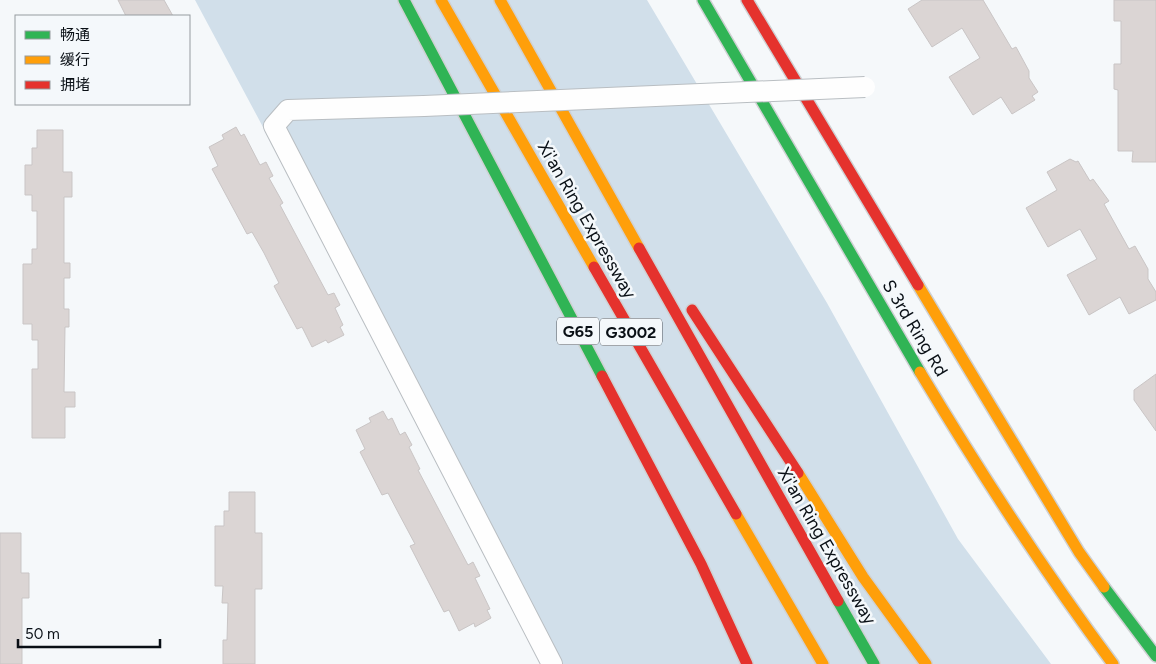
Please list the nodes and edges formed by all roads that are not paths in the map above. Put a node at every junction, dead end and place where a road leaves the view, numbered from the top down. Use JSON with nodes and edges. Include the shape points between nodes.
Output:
{"nodes":[{"id":1,"x":404,"y":0,"type":"edge"},
{"id":2,"x":441,"y":0,"type":"edge"},
{"id":3,"x":500,"y":0,"type":"edge"},
{"id":4,"x":703,"y":0,"type":"edge"},
{"id":5,"x":747,"y":0,"type":"edge"},
{"id":6,"x":864,"y":87,"type":"dead end"},
{"id":7,"x":568,"y":121,"type":"junction"},
{"id":8,"x":654,"y":252,"type":"dead end"},
{"id":9,"x":687,"y":302,"type":"dead end"},
{"id":10,"x":701,"y":564,"type":"junction"},
{"id":11,"x":1156,"y":656,"type":"edge"},
{"id":12,"x":552,"y":664,"type":"edge"},
{"id":13,"x":747,"y":664,"type":"edge"},
{"id":14,"x":756,"y":664,"type":"edge"},
{"id":15,"x":823,"y":664,"type":"edge"},
{"id":16,"x":874,"y":664,"type":"edge"},
{"id":17,"x":926,"y":664,"type":"edge"},
{"id":18,"x":1113,"y":664,"type":"edge"}],
"edges":[{"from":1,"to":10,"type":"highway","number":"G65"},
{"from":2,"to":15,"type":"highway","name":"Xi'an Ring Expressway","number":"G3002"},
{"from":3,"to":7,"type":"highway","name":"Xi'an Ring Expressway"},
{"from":4,"to":18,"type":"highway","name":"S 3rd Ring Rd","via":[[1001,504]]},
{"from":5,"to":11,"type":"highway","name":"S 3rd Ring Rd","via":[[1079,552]]},
{"from":6,"to":12,"type":"street","bridge":true,"via":[[288,110],[274,126]]},
{"from":7,"to":8,"type":"highway"},
{"from":7,"to":16,"type":"highway","name":"Xi'an Ring Expressway"},
{"from":9,"to":17,"type":"highway","via":[[863,577]]},
{"from":10,"to":13,"type":"highway","number":"G65"},
{"from":10,"to":14,"type":"highway"}]}
